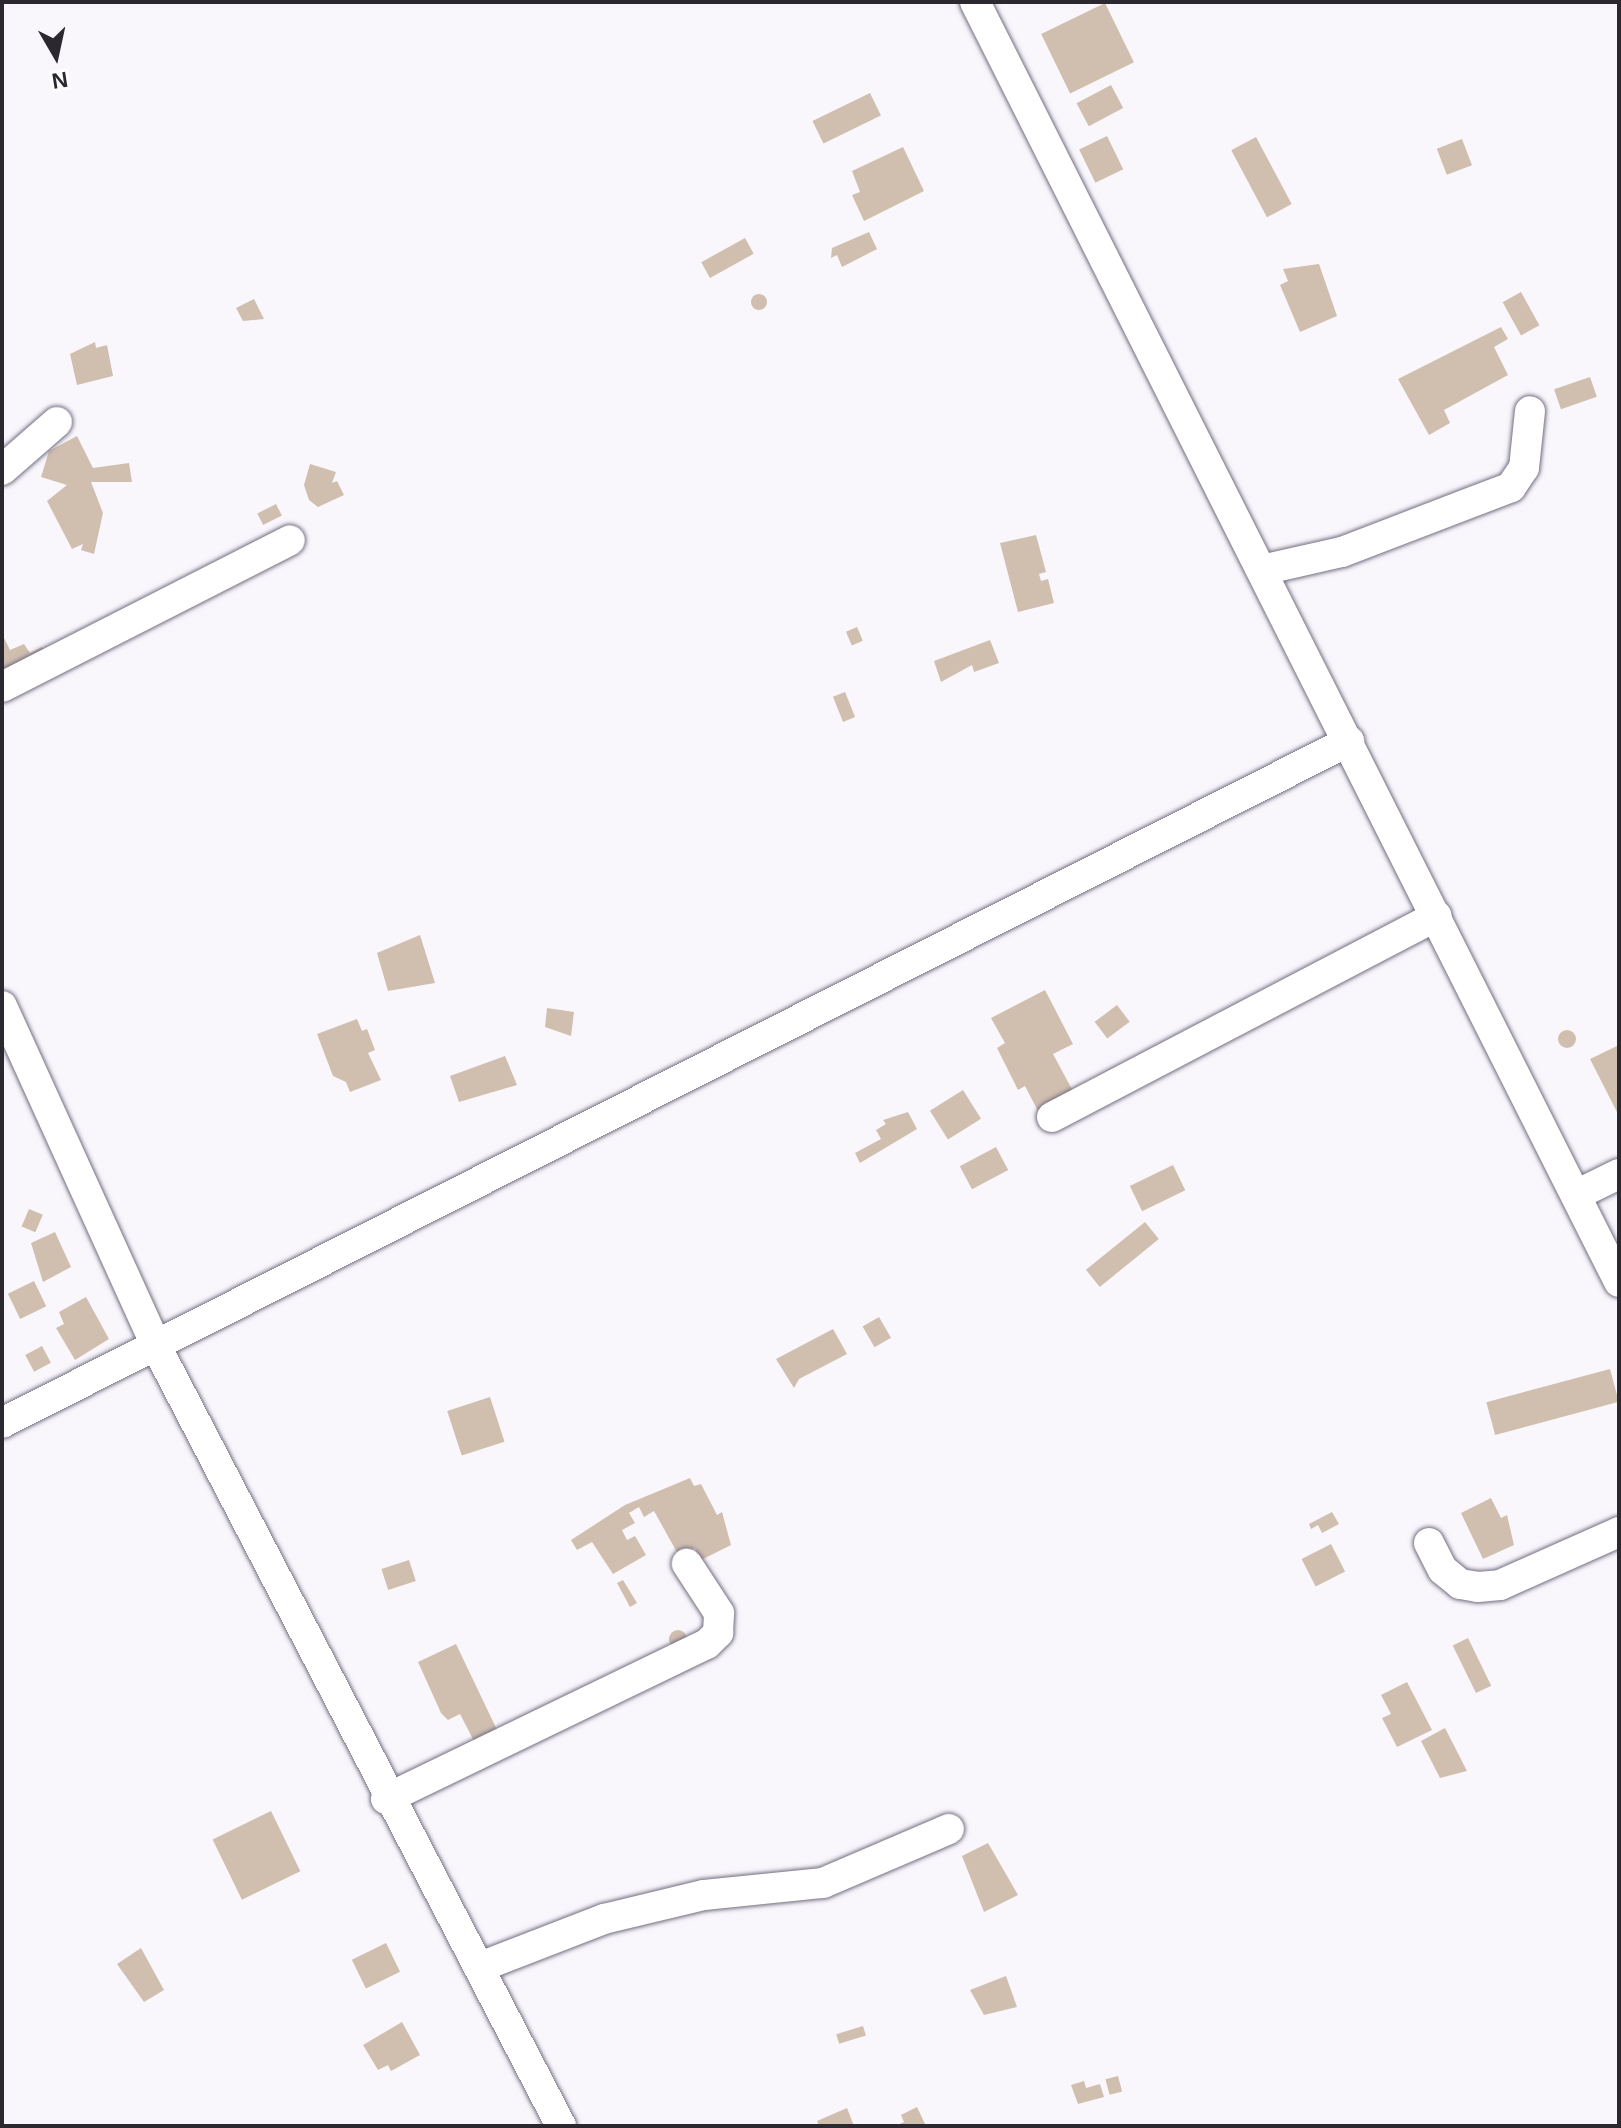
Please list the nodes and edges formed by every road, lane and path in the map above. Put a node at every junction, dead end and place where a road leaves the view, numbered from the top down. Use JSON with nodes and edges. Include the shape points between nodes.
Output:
{"nodes":[{"id":1,"x":975,"y":2,"type":"edge"},
{"id":2,"x":1530,"y":411,"type":"dead end"},
{"id":3,"x":57,"y":422,"type":"dead end"},
{"id":4,"x":2,"y":470,"type":"edge"},
{"id":5,"x":290,"y":540,"type":"dead end"},
{"id":6,"x":1262,"y":570,"type":"junction"},
{"id":7,"x":2,"y":687,"type":"edge"},
{"id":8,"x":1349,"y":741,"type":"junction"},
{"id":9,"x":1437,"y":916,"type":"junction"},
{"id":10,"x":2,"y":1006,"type":"edge"},
{"id":11,"x":1052,"y":1117,"type":"dead end"},
{"id":12,"x":1619,"y":1174,"type":"edge"},
{"id":13,"x":1578,"y":1194,"type":"junction"},
{"id":14,"x":1619,"y":1282,"type":"edge"},
{"id":15,"x":155,"y":1344,"type":"junction"},
{"id":16,"x":2,"y":1423,"type":"edge"},
{"id":17,"x":1619,"y":1532,"type":"edge"},
{"id":18,"x":1429,"y":1543,"type":"dead end"},
{"id":19,"x":687,"y":1564,"type":"dead end"},
{"id":20,"x":386,"y":1799,"type":"junction"},
{"id":21,"x":949,"y":1829,"type":"dead end"},
{"id":22,"x":480,"y":1967,"type":"junction"},
{"id":23,"x":561,"y":2126,"type":"edge"}],
"edges":[{"from":1,"to":6,"type":"street"},
{"from":2,"to":6,"type":"street","via":[[1524,468],[1511,487],[1342,552]]},
{"from":3,"to":4,"type":"street"},
{"from":5,"to":7,"type":"street"},
{"from":6,"to":8,"type":"street"},
{"from":8,"to":9,"type":"street"},
{"from":8,"to":15,"type":"street"},
{"from":9,"to":11,"type":"street"},
{"from":9,"to":13,"type":"street"},
{"from":10,"to":15,"type":"street"},
{"from":12,"to":13,"type":"street"},
{"from":13,"to":14,"type":"street"},
{"from":15,"to":16,"type":"street"},
{"from":15,"to":20,"type":"street"},
{"from":17,"to":18,"type":"street","via":[[1500,1585],[1478,1587],[1460,1584],[1443,1570]]},
{"from":19,"to":20,"type":"street","via":[[719,1613],[718,1633],[707,1644]]},
{"from":20,"to":22,"type":"street"},
{"from":21,"to":22,"type":"street","via":[[823,1883],[704,1895],[604,1919]]},
{"from":22,"to":23,"type":"street"}]}
